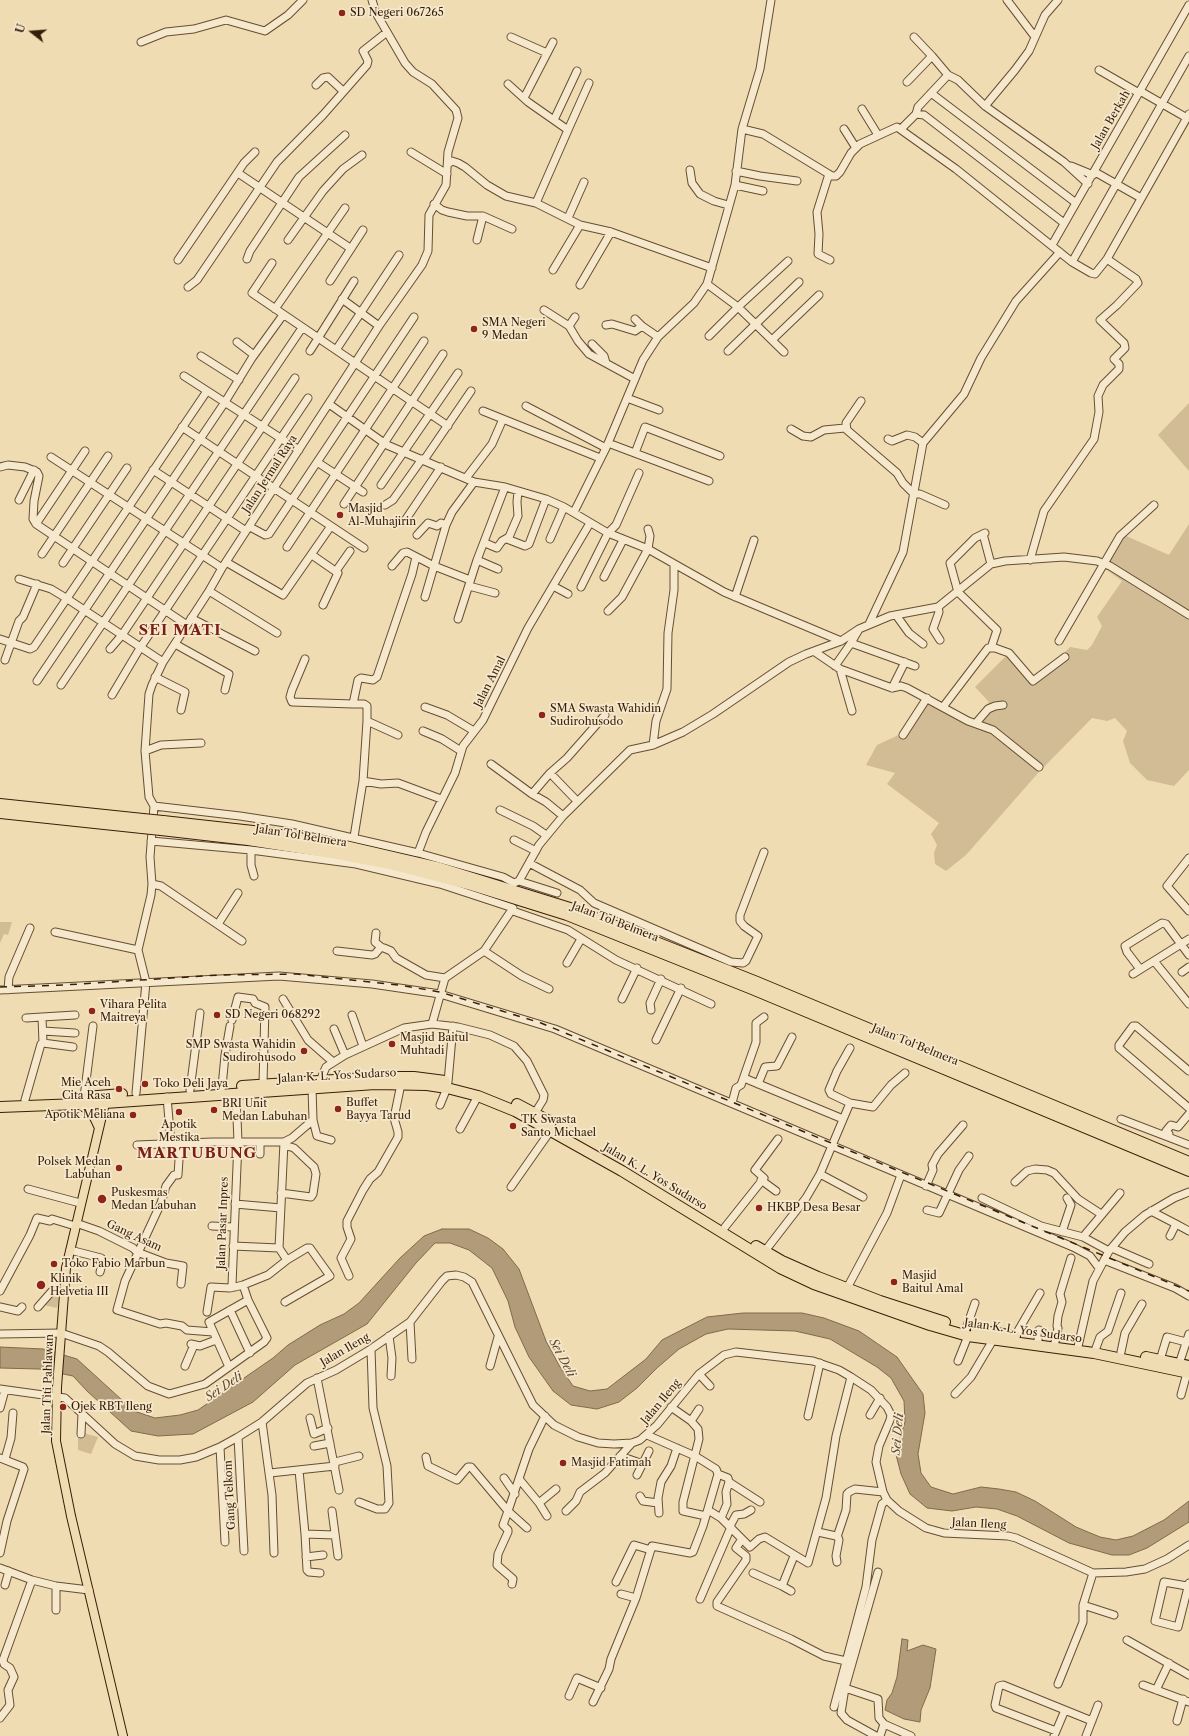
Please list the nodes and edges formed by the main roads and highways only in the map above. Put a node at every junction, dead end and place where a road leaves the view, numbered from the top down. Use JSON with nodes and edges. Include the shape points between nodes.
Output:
{"nodes":[{"id":1,"x":0,"y":804,"type":"edge"},
{"id":2,"x":0,"y":813,"type":"edge"},
{"id":3,"x":142,"y":824,"type":"junction"},
{"id":4,"x":162,"y":826,"type":"junction"},
{"id":5,"x":448,"y":1085,"type":"junction"},
{"id":6,"x":263,"y":1088,"type":"junction"},
{"id":7,"x":171,"y":1095,"type":"junction"},
{"id":8,"x":105,"y":1100,"type":"junction"},
{"id":9,"x":0,"y":1101,"type":"edge"},
{"id":10,"x":81,"y":1101,"type":"junction"},
{"id":11,"x":0,"y":1107,"type":"edge"},
{"id":12,"x":100,"y":1128,"type":"junction"},
{"id":13,"x":1189,"y":1162,"type":"edge"},
{"id":14,"x":1189,"y":1171,"type":"edge"},
{"id":15,"x":845,"y":1292,"type":"junction"},
{"id":16,"x":967,"y":1332,"type":"junction"},
{"id":17,"x":1077,"y":1348,"type":"junction"},
{"id":18,"x":1186,"y":1369,"type":"edge"},
{"id":19,"x":123,"y":1736,"type":"edge"}],
"edges":[{"from":1,"to":3,"type":"highway","name":"Jalan Tol Belmera"},
{"from":2,"to":3,"type":"highway","name":"Jalan Tol Belmera"},
{"from":3,"to":4,"type":"highway","name":"Jalan Tol Belmera","bridge":true},
{"from":4,"to":13,"type":"highway","name":"Jalan Tol Belmera","via":[[262,832],[342,845],[437,867],[570,908],[757,982]]},
{"from":4,"to":14,"type":"highway","name":"Jalan Tol Belmera","via":[[390,864],[471,885],[567,916],[752,989]]},
{"from":5,"to":6,"type":"highway","name":"Jalan K. L. Yos Sudarso","via":[[401,1080]]},
{"from":5,"to":15,"type":"highway","name":"Jalan K. L. Yos Sudarso","via":[[515,1110],[676,1203],[780,1268],[814,1284]]},
{"from":5,"to":15,"type":"highway","name":"Jalan K. L. Yos Sudarso","via":[[480,1089],[534,1113],[782,1261]]},
{"from":6,"to":7,"type":"highway","name":"Jalan K. L. Yos Sudarso","via":[[236,1093]]},
{"from":6,"to":7,"type":"highway","name":"Jalan K. L. Yos Sudarso","via":[[222,1087]]},
{"from":7,"to":8,"type":"highway","name":"Jalan K. L. Yos Sudarso"},
{"from":7,"to":8,"type":"highway","name":"Jalan K. L. Yos Sudarso","via":[[136,1093]]},
{"from":8,"to":10,"type":"highway","name":"Jalan K. L. Yos Sudarso"},
{"from":8,"to":12,"type":"main road","name":"Jalan Titi Pahlawan"},
{"from":9,"to":10,"type":"highway","name":"Jalan K. L. Yos Sudarso"},
{"from":10,"to":11,"type":"highway","name":"Jalan K. L. Yos Sudarso"},
{"from":10,"to":12,"type":"main road","via":[[92,1111]]},
{"from":12,"to":19,"type":"main road","name":"Jalan Titi Pahlawan","via":[[80,1203],[63,1292],[56,1442]]},
{"from":15,"to":16,"type":"highway","name":"Jalan K. L. Yos Sudarso","via":[[930,1325]]},
{"from":16,"to":17,"type":"highway","name":"Jalan K. L. Yos Sudarso","via":[[993,1340]]},
{"from":16,"to":17,"type":"highway","name":"Jalan K. L. Yos Sudarso","via":[[1038,1335]]},
{"from":17,"to":18,"type":"highway","name":"Jalan K. L. Yos Sudarso"},
{"from":17,"to":18,"type":"highway","name":"Jalan K. L. Yos Sudarso","via":[[1121,1352],[1160,1360]]}]}
